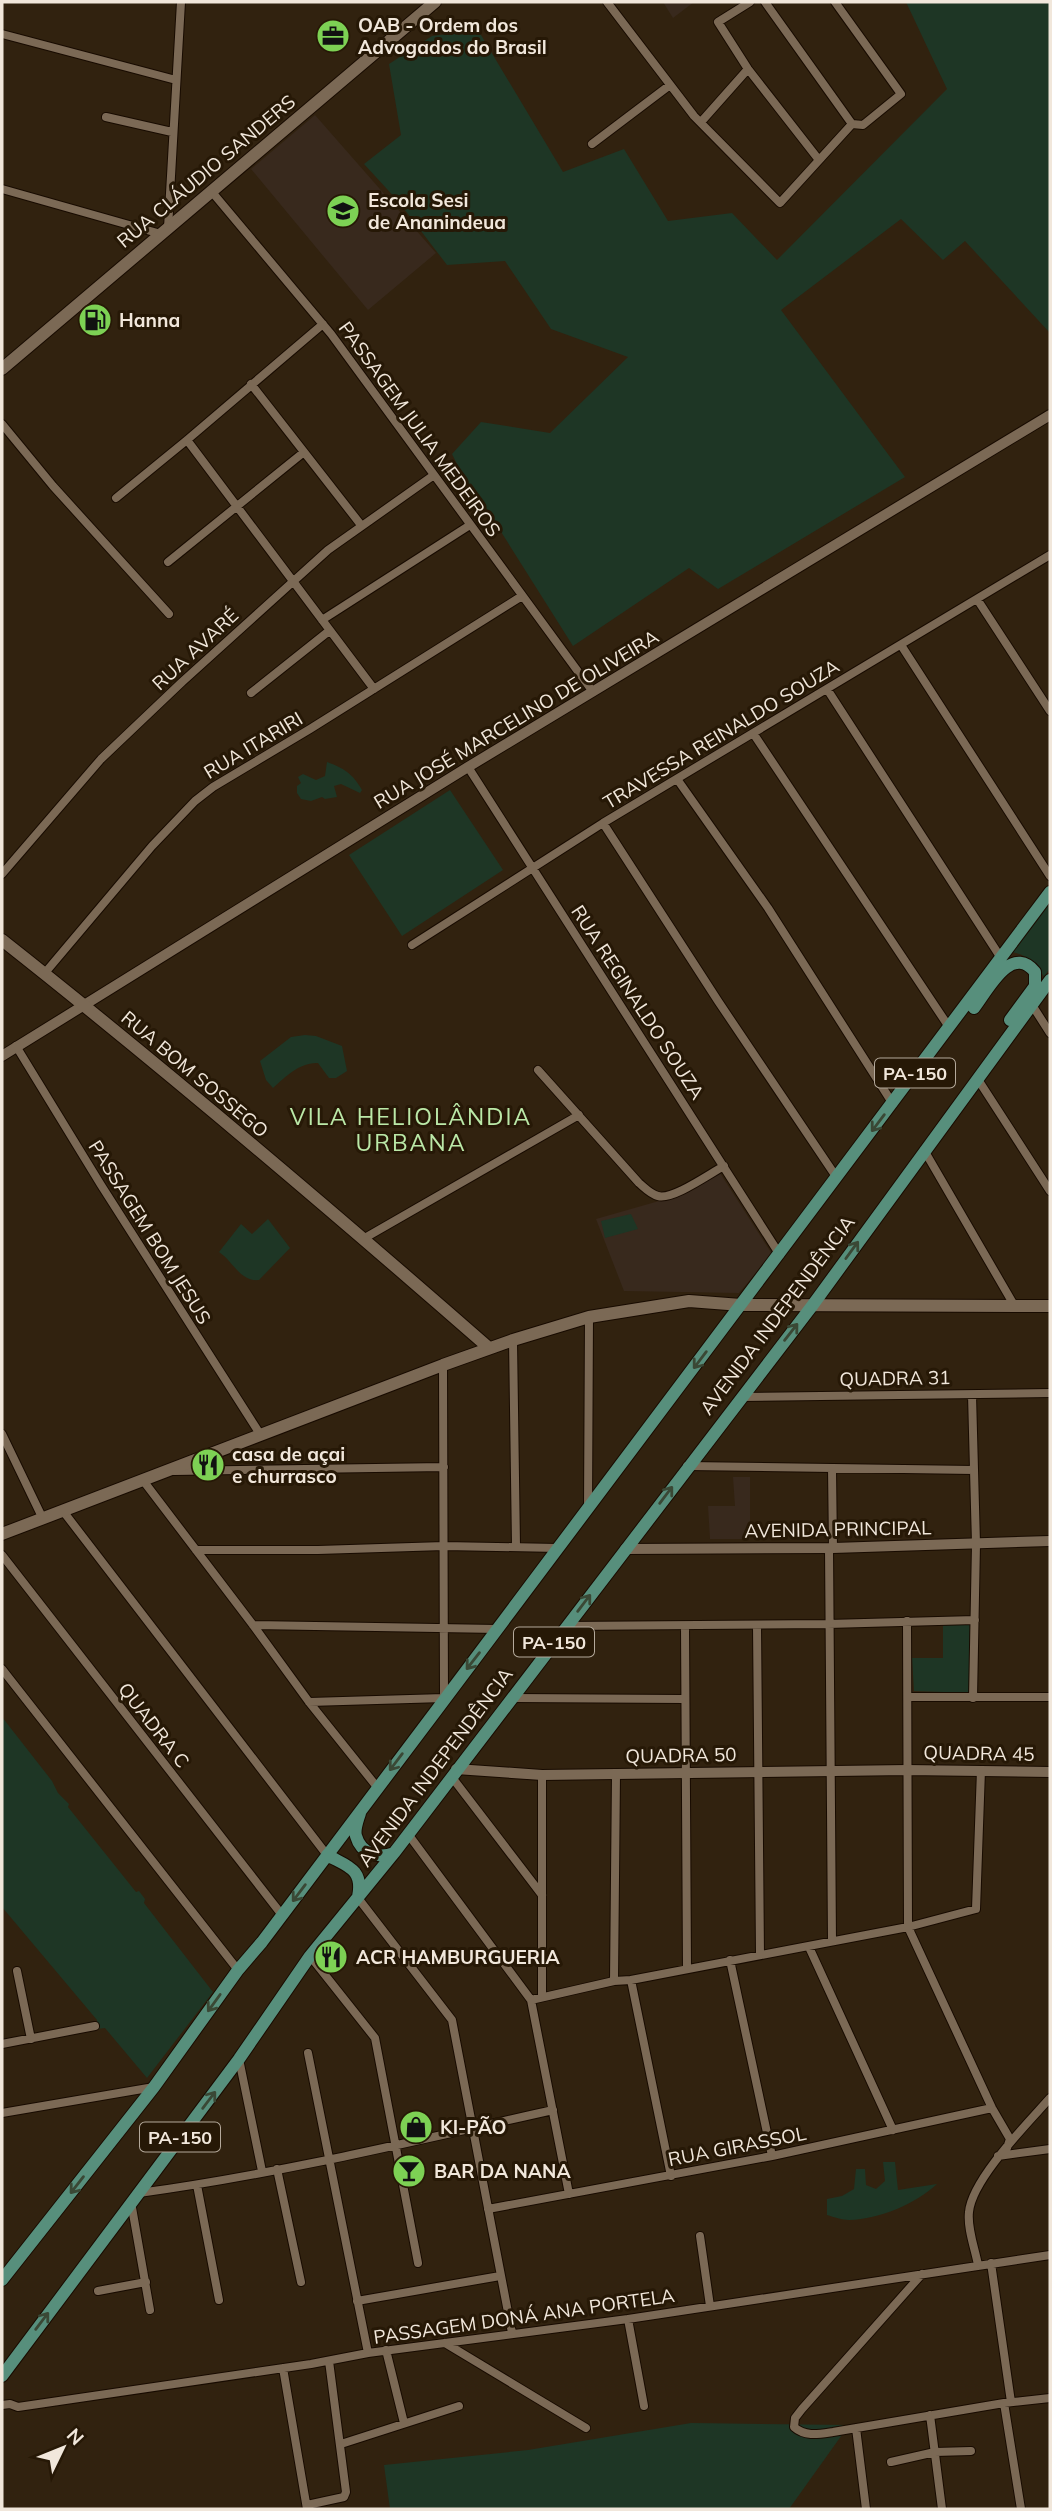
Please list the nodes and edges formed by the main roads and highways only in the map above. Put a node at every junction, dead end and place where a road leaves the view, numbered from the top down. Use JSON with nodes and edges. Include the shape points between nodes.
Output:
{"nodes":[{"id":1,"x":435,"y":2,"type":"edge"},
{"id":2,"x":2,"y":369,"type":"edge"},
{"id":3,"x":1050,"y":891,"type":"edge"},
{"id":4,"x":2,"y":940,"type":"edge"},
{"id":5,"x":1050,"y":980,"type":"edge"},
{"id":6,"x":911,"y":1079,"type":"junction"},
{"id":7,"x":959,"y":1103,"type":"junction"},
{"id":8,"x":741,"y":1305,"type":"junction"},
{"id":9,"x":812,"y":1306,"type":"junction"},
{"id":10,"x":1050,"y":1308,"type":"edge"},
{"id":11,"x":489,"y":1348,"type":"junction"},
{"id":12,"x":2,"y":1534,"type":"edge"},
{"id":13,"x":360,"y":1810,"type":"junction"},
{"id":14,"x":394,"y":1853,"type":"junction"},
{"id":15,"x":327,"y":1855,"type":"junction"},
{"id":16,"x":358,"y":1898,"type":"junction"},
{"id":17,"x":2,"y":2280,"type":"edge"},
{"id":18,"x":2,"y":2376,"type":"edge"}],
"edges":[{"from":1,"to":2,"type":"main road","name":"RUA CLÁUDIO SANDERS"},
{"from":3,"to":6,"type":"main road","name":"AVENIDA INDEPENDÊNCIA","number":"PA-150"},
{"from":4,"to":11,"type":"main road","name":"RUA BOM SOSSEGO"},
{"from":5,"to":7,"type":"main road","name":"AVENIDA INDEPENDÊNCIA","number":"PA-150"},
{"from":6,"to":7,"type":"main road","via":[[932,1063],[1007,964],[1025,963],[1035,972],[1035,986],[970,1076]]},
{"from":6,"to":8,"type":"main road","name":"AVENIDA INDEPENDÊNCIA","number":"PA-150","one_way":true},
{"from":9,"to":7,"type":"main road","name":"AVENIDA INDEPENDÊNCIA","number":"PA-150","one_way":true},
{"from":8,"to":9,"type":"main road"},
{"from":8,"to":11,"type":"main road","via":[[689,1301],[589,1317]]},
{"from":8,"to":13,"type":"main road","name":"AVENIDA INDEPENDÊNCIA","number":"PA-150","one_way":true},
{"from":9,"to":10,"type":"main road"},
{"from":14,"to":9,"type":"main road","name":"AVENIDA INDEPENDÊNCIA","number":"PA-150","one_way":true},
{"from":11,"to":12,"type":"main road"},
{"from":13,"to":14,"type":"main road","via":[[356,1837],[361,1845],[376,1855]]},
{"from":13,"to":15,"type":"main road","name":"AVENIDA INDEPENDÊNCIA","number":"PA-150"},
{"from":14,"to":16,"type":"main road","name":"AVENIDA INDEPENDÊNCIA","number":"PA-150"},
{"from":15,"to":16,"type":"main road","via":[[354,1870],[360,1883]]},
{"from":15,"to":17,"type":"main road","name":"AVENIDA INDEPENDÊNCIA","number":"PA-150","one_way":true,"via":[[154,2087]]},
{"from":18,"to":16,"type":"main road","name":"AVENIDA INDEPENDÊNCIA","number":"PA-150","one_way":true,"via":[[239,2059],[310,1956]]}]}
